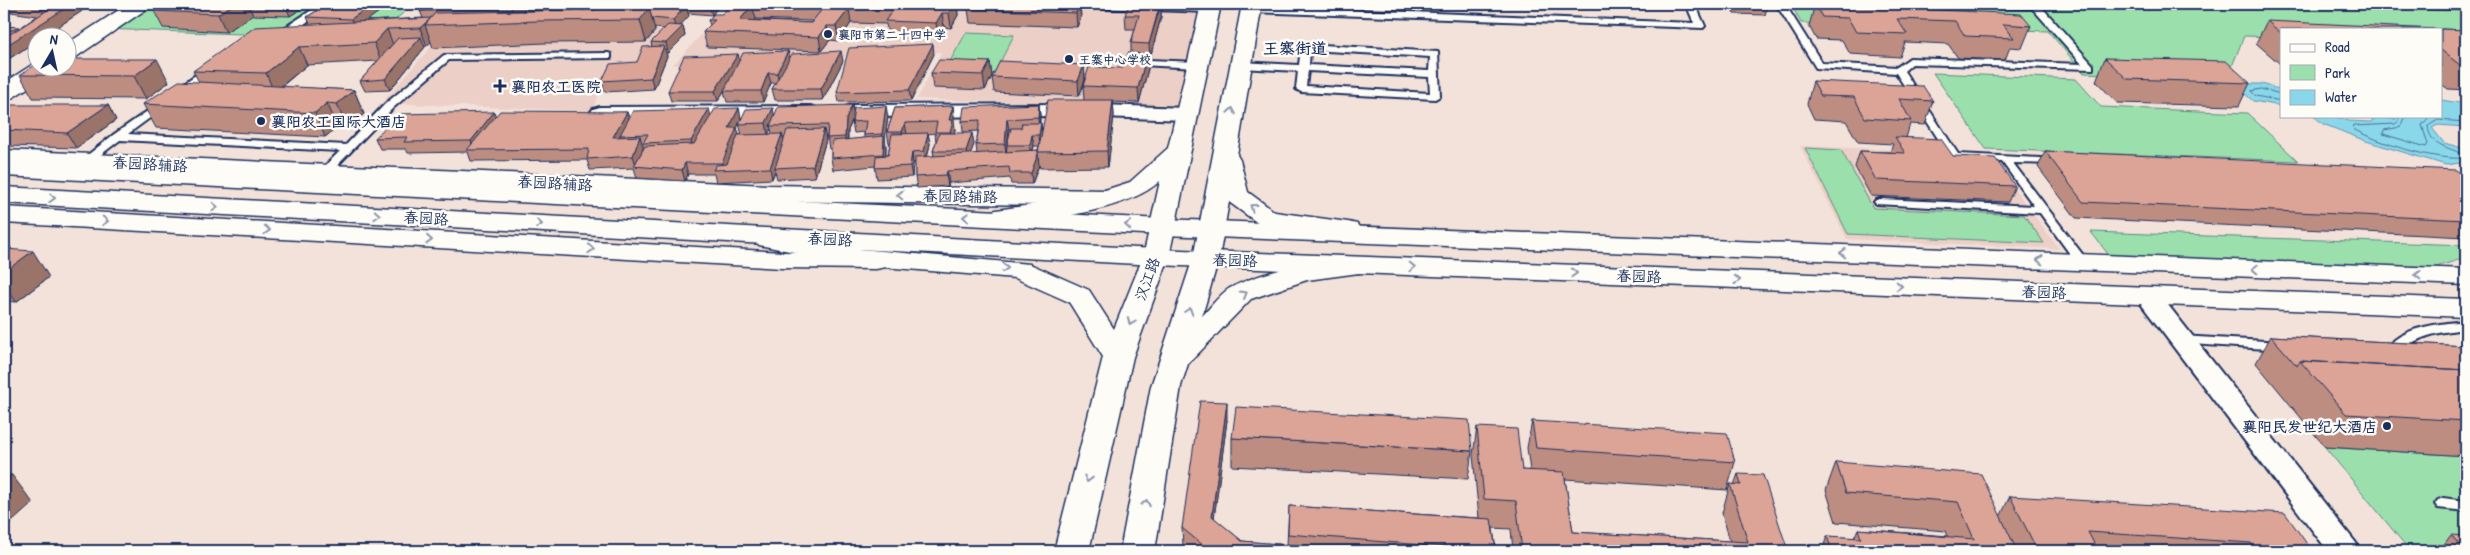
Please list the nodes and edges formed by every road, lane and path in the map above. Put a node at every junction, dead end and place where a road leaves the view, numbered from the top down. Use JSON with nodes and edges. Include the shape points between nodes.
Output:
{"nodes":[{"id":1,"x":126,"y":4,"type":"edge"},
{"id":2,"x":142,"y":4,"type":"edge"},
{"id":3,"x":327,"y":4,"type":"edge"},
{"id":4,"x":1062,"y":4,"type":"edge"},
{"id":5,"x":1096,"y":4,"type":"edge"},
{"id":6,"x":1692,"y":4,"type":"edge"},
{"id":7,"x":1782,"y":4,"type":"edge"},
{"id":8,"x":1991,"y":4,"type":"edge"},
{"id":9,"x":2035,"y":4,"type":"edge"},
{"id":10,"x":2388,"y":4,"type":"edge"},
{"id":11,"x":1210,"y":6,"type":"edge"},
{"id":12,"x":1251,"y":6,"type":"edge"},
{"id":13,"x":2466,"y":6,"type":"edge"},
{"id":14,"x":78,"y":34,"type":"edge"},
{"id":15,"x":270,"y":35,"type":"edge"},
{"id":16,"x":78,"y":46,"type":"edge"},
{"id":17,"x":608,"y":56,"type":"dead end"},
{"id":18,"x":1124,"y":62,"type":"edge"},
{"id":19,"x":216,"y":64,"type":"edge"},
{"id":20,"x":28,"y":65,"type":"edge"},
{"id":21,"x":1198,"y":65,"type":"junction"},
{"id":22,"x":1241,"y":65,"type":"junction"},
{"id":23,"x":1303,"y":68,"type":"junction"},
{"id":24,"x":1899,"y":70,"type":"junction"},
{"id":25,"x":1434,"y":74,"type":"junction"},
{"id":26,"x":28,"y":78,"type":"edge"},
{"id":27,"x":4,"y":80,"type":"edge"},
{"id":28,"x":4,"y":93,"type":"edge"},
{"id":29,"x":600,"y":113,"type":"edge"},
{"id":30,"x":1187,"y":114,"type":"junction"},
{"id":31,"x":379,"y":116,"type":"junction"},
{"id":32,"x":398,"y":116,"type":"edge"},
{"id":33,"x":117,"y":137,"type":"junction"},
{"id":34,"x":349,"y":148,"type":"junction"},
{"id":35,"x":1179,"y":151,"type":"junction"},
{"id":36,"x":1225,"y":151,"type":"junction"},
{"id":37,"x":4,"y":157,"type":"edge"},
{"id":38,"x":2005,"y":159,"type":"junction"},
{"id":39,"x":2064,"y":161,"type":"edge"},
{"id":40,"x":77,"y":166,"type":"junction"},
{"id":41,"x":4,"y":169,"type":"edge"},
{"id":42,"x":325,"y":172,"type":"junction"},
{"id":43,"x":697,"y":190,"type":"junction"},
{"id":44,"x":4,"y":196,"type":"edge"},
{"id":45,"x":1106,"y":198,"type":"junction"},
{"id":46,"x":604,"y":199,"type":"junction"},
{"id":47,"x":1880,"y":202,"type":"dead end"},
{"id":48,"x":163,"y":204,"type":"junction"},
{"id":49,"x":2042,"y":210,"type":"junction"},
{"id":50,"x":4,"y":215,"type":"edge"},
{"id":51,"x":993,"y":218,"type":"junction"},
{"id":52,"x":136,"y":223,"type":"junction"},
{"id":53,"x":1162,"y":226,"type":"junction"},
{"id":54,"x":1212,"y":228,"type":"junction"},
{"id":55,"x":749,"y":235,"type":"junction"},
{"id":56,"x":1384,"y":235,"type":"junction"},
{"id":57,"x":1156,"y":256,"type":"junction"},
{"id":58,"x":1206,"y":258,"type":"junction"},
{"id":59,"x":929,"y":262,"type":"junction"},
{"id":60,"x":2082,"y":262,"type":"junction"},
{"id":61,"x":1371,"y":265,"type":"junction"},
{"id":62,"x":2466,"y":277,"type":"edge"},
{"id":63,"x":2148,"y":296,"type":"junction"},
{"id":64,"x":2466,"y":308,"type":"edge"},
{"id":65,"x":2466,"y":325,"type":"edge"},
{"id":66,"x":2182,"y":340,"type":"junction"},
{"id":67,"x":2300,"y":347,"type":"edge"},
{"id":68,"x":2409,"y":353,"type":"edge"},
{"id":69,"x":1118,"y":357,"type":"junction"},
{"id":70,"x":1172,"y":364,"type":"junction"},
{"id":71,"x":2443,"y":504,"type":"dead end"},
{"id":72,"x":2466,"y":506,"type":"edge"},
{"id":73,"x":1070,"y":551,"type":"edge"},
{"id":74,"x":1137,"y":551,"type":"edge"},
{"id":75,"x":2345,"y":551,"type":"edge"}],
"edges":[{"from":1,"to":14,"type":"main road"},
{"from":2,"to":16,"type":"main road"},
{"from":3,"to":15,"type":"lane","via":[[290,30]]},
{"from":4,"to":5,"type":"lane"},
{"from":5,"to":11,"type":"lane"},
{"from":6,"to":12,"type":"lane","via":[[1700,26]]},
{"from":7,"to":24,"type":"lane","via":[[1819,66]]},
{"from":8,"to":9,"type":"lane"},
{"from":9,"to":24,"type":"lane","via":[[2090,67],[1910,61]]},
{"from":10,"to":13,"type":"lane"},
{"from":11,"to":21,"type":"main road","name":"汉江路"},
{"from":12,"to":22,"type":"main road"},
{"from":17,"to":31,"type":"lane","via":[[447,57]]},
{"from":18,"to":21,"type":"lane"},
{"from":19,"to":33,"type":"lane"},
{"from":20,"to":27,"type":"main road"},
{"from":21,"to":30,"type":"main road","name":"汉江路"},
{"from":22,"to":23,"type":"lane"},
{"from":36,"to":22,"type":"main road","one_way":true},
{"from":23,"to":25,"type":"lane"},
{"from":23,"to":25,"type":"lane","via":[[1306,47],[1435,54]]},
{"from":23,"to":25,"type":"lane","via":[[1301,89],[1435,96]]},
{"from":24,"to":38,"type":"lane","via":[[1955,157]]},
{"from":26,"to":28,"type":"main road"},
{"from":29,"to":30,"type":"street","via":[[1072,110]]},
{"from":30,"to":35,"type":"main road","name":"汉江路"},
{"from":31,"to":32,"type":"lane"},
{"from":31,"to":34,"type":"lane"},
{"from":33,"to":34,"type":"lane"},
{"from":33,"to":40,"type":"lane"},
{"from":34,"to":42,"type":"lane"},
{"from":35,"to":45,"type":"main road","via":[[1139,187]]},
{"from":35,"to":53,"type":"main road","name":"汉江路"},
{"from":36,"to":54,"type":"main road"},
{"from":56,"to":36,"type":"main road","one_way":true,"via":[[1268,219],[1236,195]]},
{"from":37,"to":40,"type":"main road","name":"春园路辅路"},
{"from":38,"to":39,"type":"lane"},
{"from":38,"to":49,"type":"lane"},
{"from":40,"to":41,"type":"main road","name":"春园路"},
{"from":40,"to":42,"type":"main road","name":"春园路辅路"},
{"from":40,"to":46,"type":"main road","name":"春园路"},
{"from":42,"to":43,"type":"main road","name":"春园路辅路"},
{"from":45,"to":43,"type":"main road","name":"春园路辅路","one_way":true},
{"from":43,"to":46,"type":"main road"},
{"from":44,"to":48,"type":"main road","name":"春园路","one_way":true},
{"from":45,"to":51,"type":"main road","via":[[1084,205]]},
{"from":51,"to":46,"type":"main road","name":"春园路","one_way":true},
{"from":47,"to":49,"type":"lane"},
{"from":48,"to":52,"type":"main road"},
{"from":48,"to":55,"type":"main road","name":"春园路","one_way":true},
{"from":49,"to":60,"type":"lane"},
{"from":50,"to":52,"type":"main road","one_way":true},
{"from":53,"to":51,"type":"main road","name":"春园路","one_way":true},
{"from":52,"to":59,"type":"main road","one_way":true,"via":[[782,260]]},
{"from":53,"to":54,"type":"main road","name":"春园路"},
{"from":53,"to":57,"type":"main road","name":"汉江路"},
{"from":54,"to":56,"type":"main road","name":"春园路"},
{"from":54,"to":58,"type":"main road"},
{"from":55,"to":57,"type":"main road","name":"春园路"},
{"from":55,"to":59,"type":"main road","via":[[859,257]]},
{"from":60,"to":56,"type":"main road","name":"春园路","one_way":true},
{"from":57,"to":58,"type":"main road","name":"春园路"},
{"from":57,"to":69,"type":"main road","name":"汉江路","one_way":true},
{"from":58,"to":61,"type":"main road","name":"春园路"},
{"from":70,"to":58,"type":"main road","one_way":true},
{"from":59,"to":69,"type":"main road","one_way":true,"via":[[1020,270],[1079,296]]},
{"from":62,"to":60,"type":"main road","name":"春园路","one_way":true},
{"from":61,"to":63,"type":"main road","name":"春园路","one_way":true},
{"from":70,"to":61,"type":"main road","one_way":true,"via":[[1241,293],[1303,272]]},
{"from":63,"to":64,"type":"main road","name":"春园路"},
{"from":63,"to":66,"type":"street"},
{"from":65,"to":68,"type":"lane","via":[[2429,329],[2403,339],[2385,352]]},
{"from":66,"to":67,"type":"lane"},
{"from":66,"to":75,"type":"street"},
{"from":69,"to":73,"type":"main road","name":"汉江路","one_way":true},
{"from":74,"to":70,"type":"main road","one_way":true},
{"from":71,"to":72,"type":"lane"}]}
